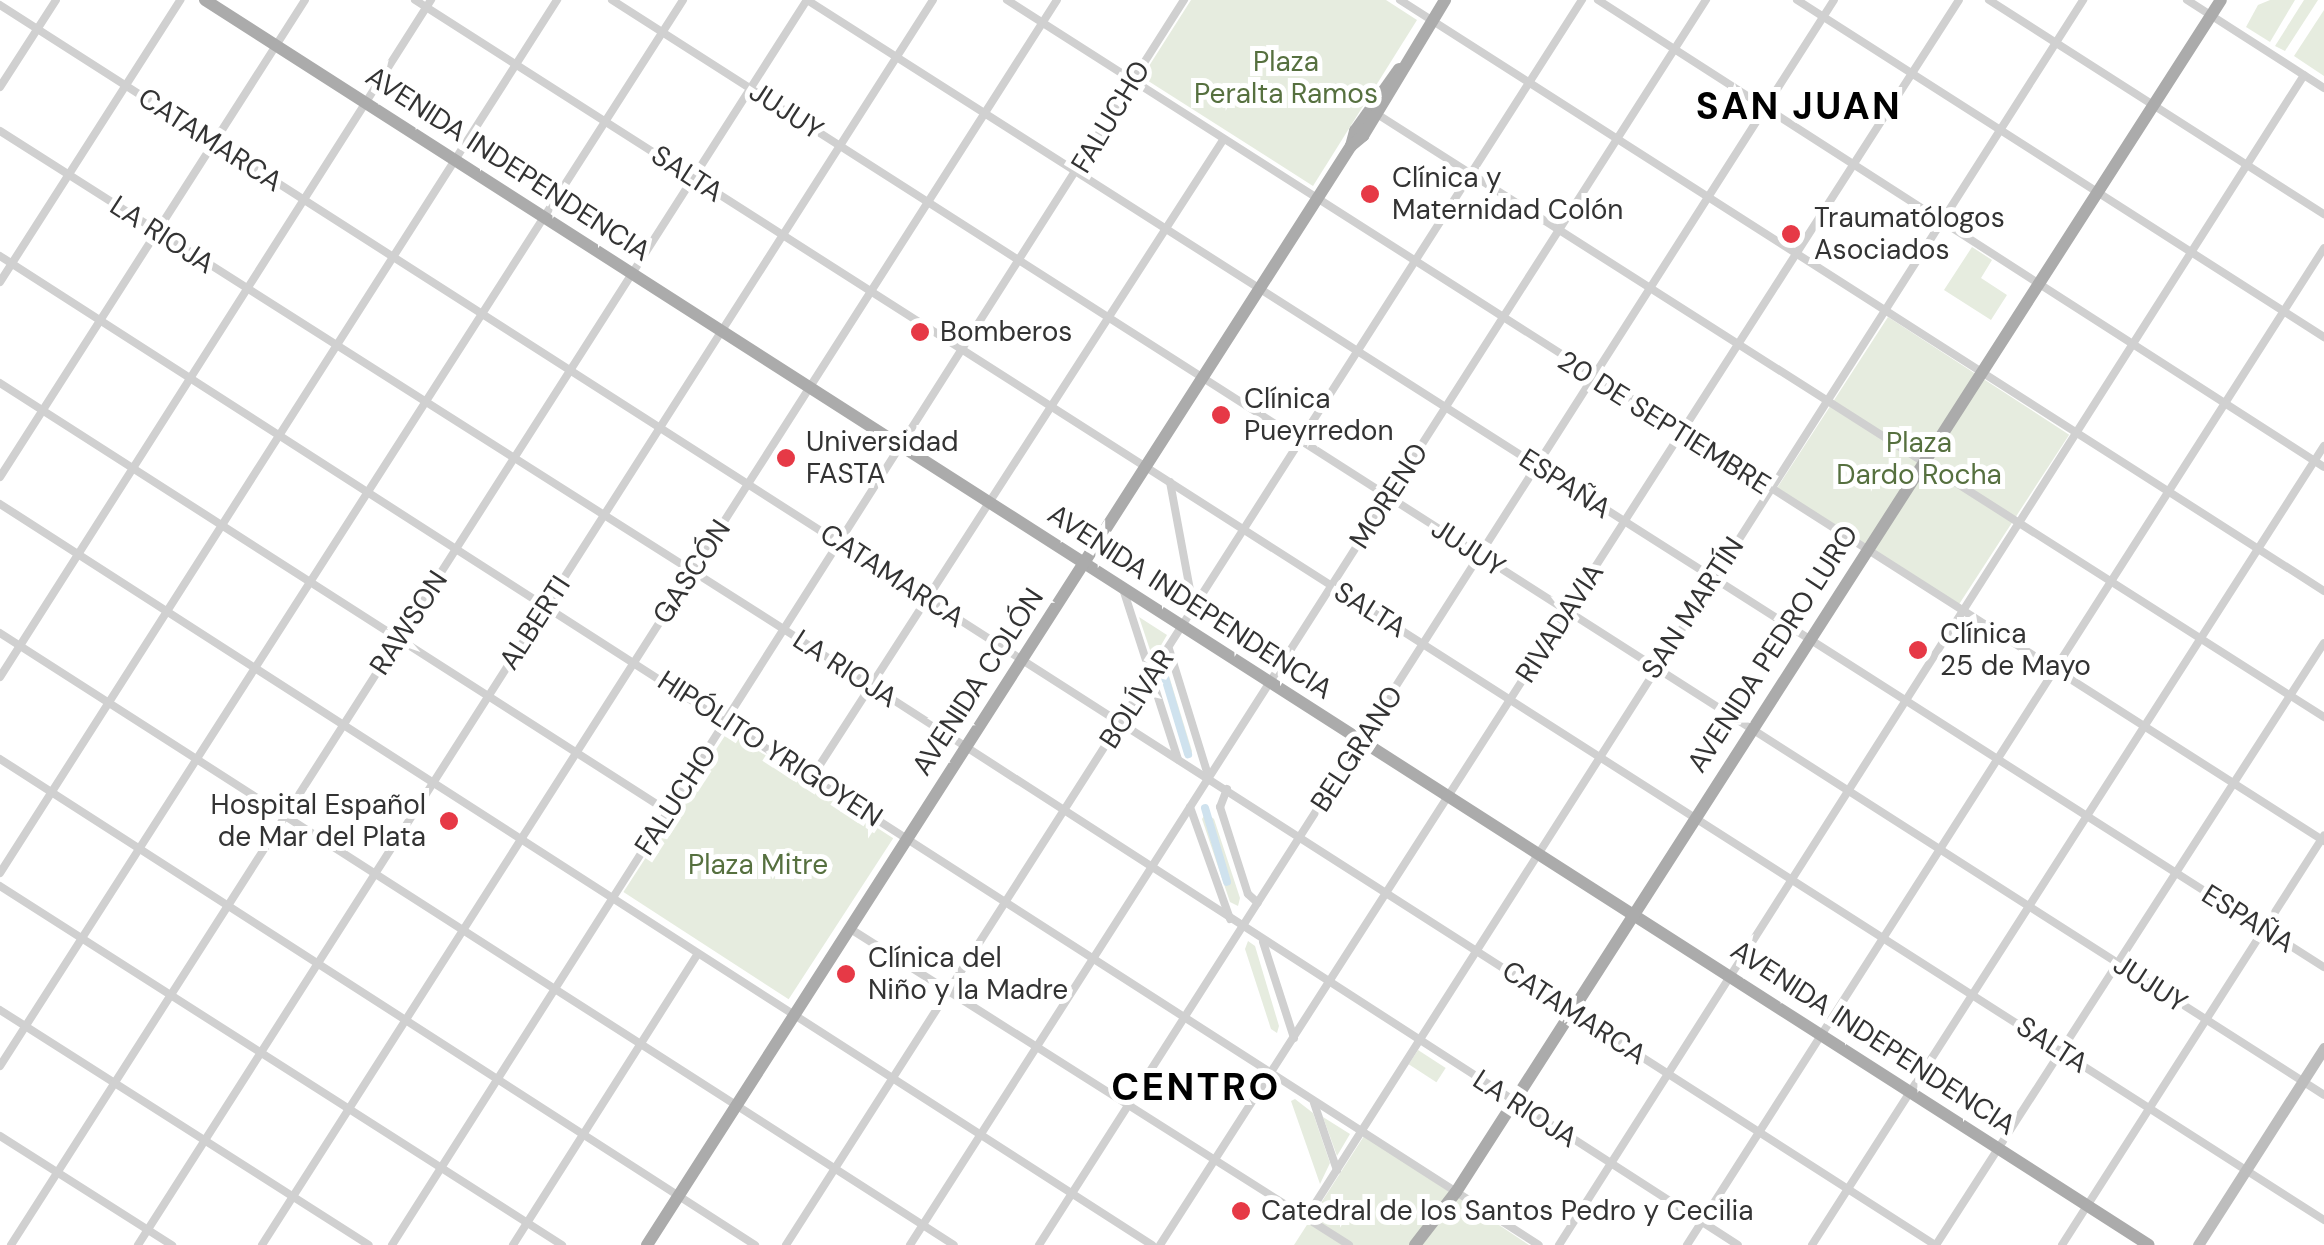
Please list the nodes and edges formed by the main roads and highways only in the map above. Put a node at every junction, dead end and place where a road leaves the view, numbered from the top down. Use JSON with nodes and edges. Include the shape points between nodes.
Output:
{"nodes":[{"id":1,"x":205,"y":0,"type":"edge"},
{"id":2,"x":1445,"y":0,"type":"edge"},
{"id":3,"x":2221,"y":0,"type":"edge"},
{"id":4,"x":1402,"y":66,"type":"junction"},
{"id":5,"x":1352,"y":144,"type":"junction"},
{"id":6,"x":1085,"y":563,"type":"junction"},
{"id":7,"x":1633,"y":914,"type":"junction"},
{"id":8,"x":2324,"y":1048,"type":"edge"},
{"id":9,"x":1434,"y":1225,"type":"junction"},
{"id":10,"x":647,"y":1245,"type":"edge"},
{"id":11,"x":1415,"y":1245,"type":"edge"},
{"id":12,"x":1426,"y":1245,"type":"edge"},
{"id":13,"x":2149,"y":1245,"type":"edge"},
{"id":14,"x":2198,"y":1245,"type":"edge"}],
"edges":[{"from":1,"to":6,"type":"main road","name":"AVENIDA INDEPENDENCIA"},
{"from":2,"to":4,"type":"main road","name":"AVENIDA COLÓN"},
{"from":3,"to":7,"type":"main road","name":"AVENIDA PEDRO LURO"},
{"from":4,"to":5,"type":"main road","name":"AVENIDA COLÓN"},
{"from":4,"to":5,"type":"main road","name":"AVENIDA COLÓN"},
{"from":5,"to":6,"type":"main road","name":"AVENIDA COLÓN"},
{"from":6,"to":7,"type":"main road","name":"AVENIDA INDEPENDENCIA"},
{"from":6,"to":10,"type":"main road","name":"AVENIDA COLÓN"},
{"from":7,"to":9,"type":"main road","name":"AVENIDA PEDRO LURO"},
{"from":7,"to":13,"type":"main road","name":"AVENIDA INDEPENDENCIA"},
{"from":8,"to":14,"type":"main road"},
{"from":9,"to":11,"type":"main road","name":"AVENIDA PEDRO LURO"},
{"from":9,"to":12,"type":"main road","name":"AVENIDA PEDRO LURO"}]}
